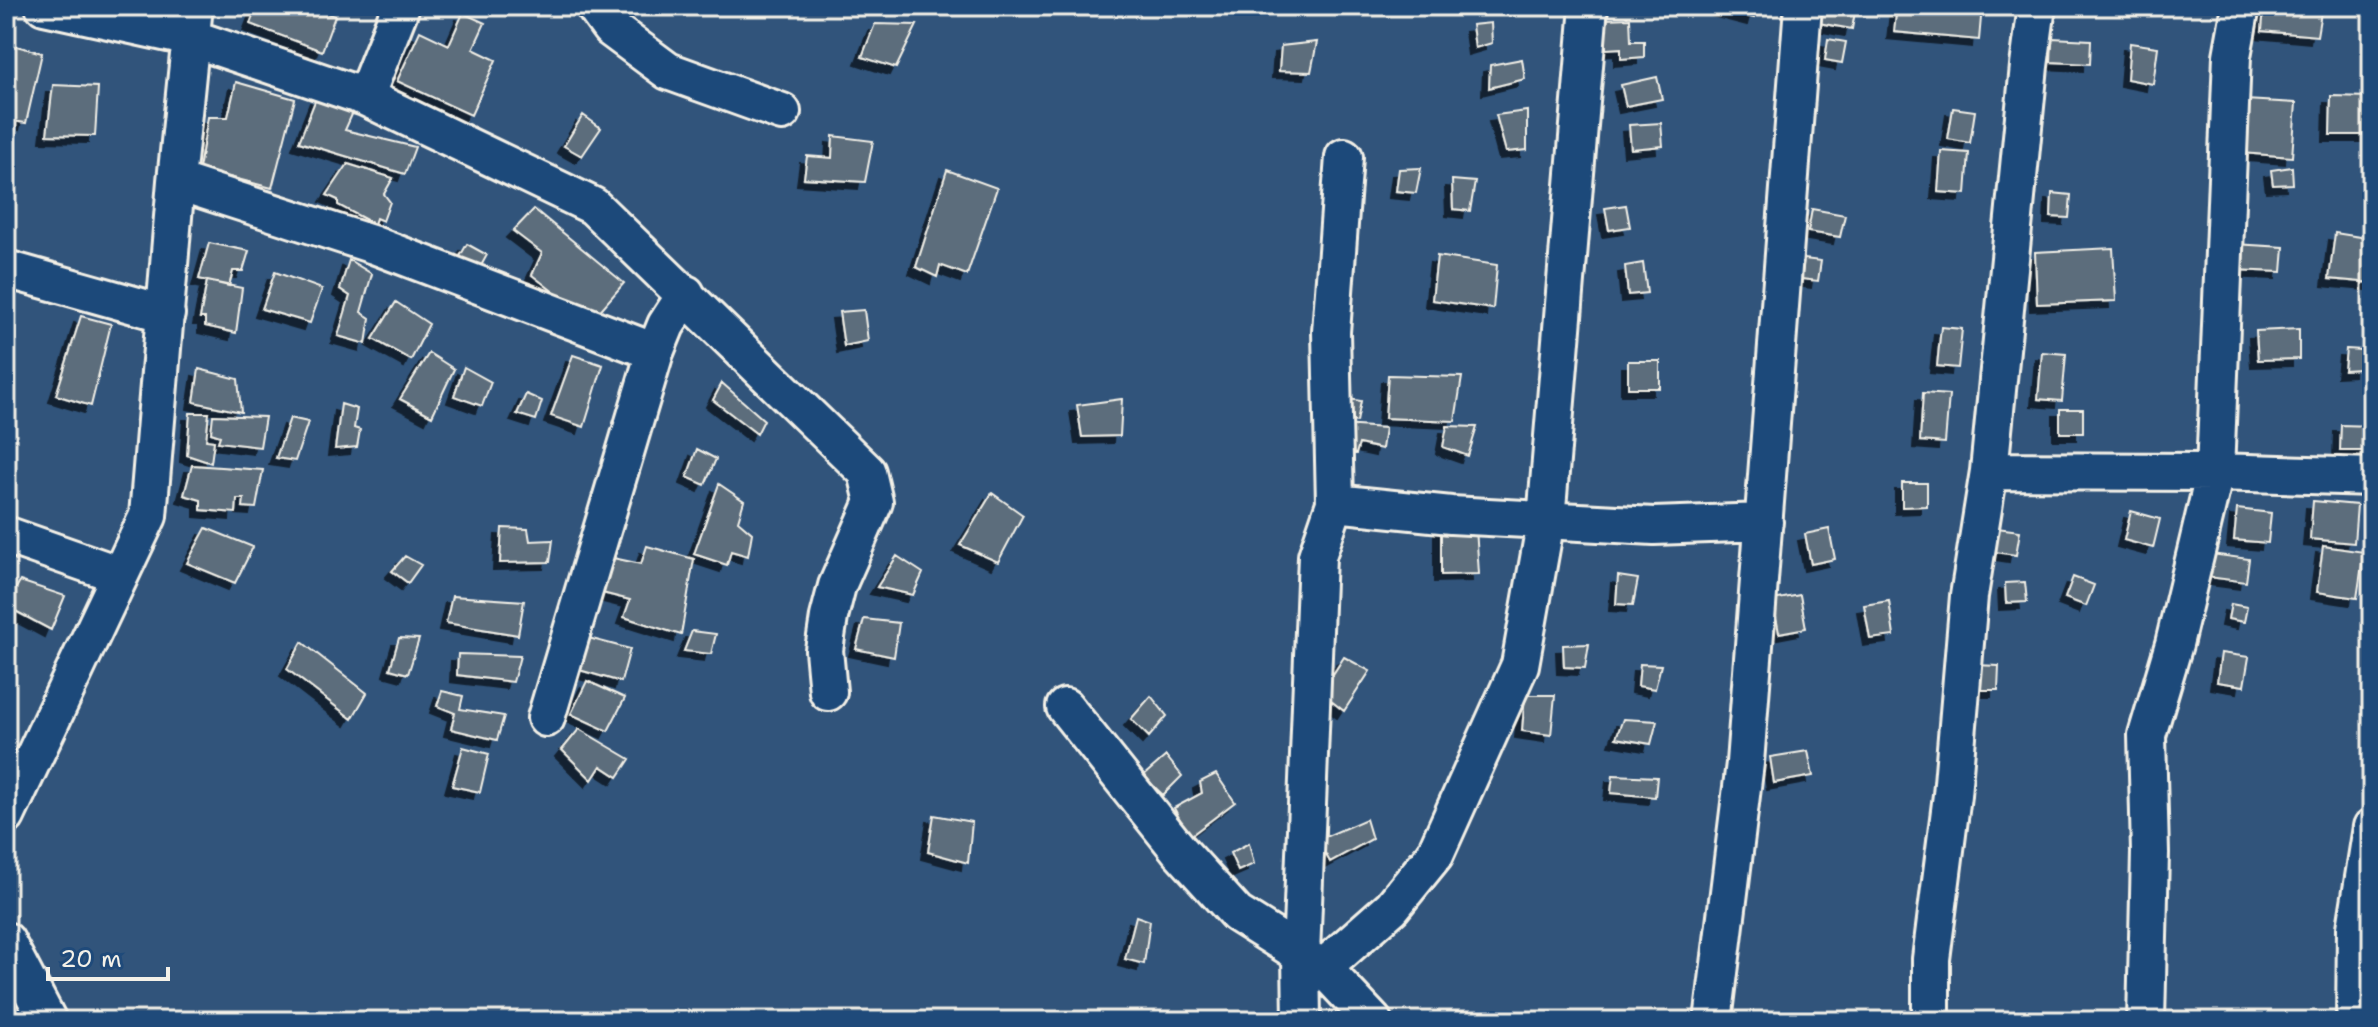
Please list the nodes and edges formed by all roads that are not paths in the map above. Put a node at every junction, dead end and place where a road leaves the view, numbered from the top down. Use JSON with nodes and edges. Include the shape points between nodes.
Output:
{"nodes":[{"id":1,"x":44,"y":6,"type":"edge"},
{"id":2,"x":401,"y":6,"type":"edge"},
{"id":3,"x":594,"y":6,"type":"edge"},
{"id":4,"x":1589,"y":6,"type":"edge"},
{"id":5,"x":1803,"y":6,"type":"edge"},
{"id":6,"x":2037,"y":6,"type":"edge"},
{"id":7,"x":2241,"y":6,"type":"edge"},
{"id":8,"x":193,"y":22,"type":"edge"},
{"id":9,"x":365,"y":97,"type":"junction"},
{"id":10,"x":782,"y":112,"type":"dead end"},
{"id":11,"x":1344,"y":157,"type":"dead end"},
{"id":12,"x":176,"y":181,"type":"junction"},
{"id":13,"x":6,"y":269,"type":"edge"},
{"id":14,"x":686,"y":294,"type":"junction"},
{"id":15,"x":166,"y":314,"type":"junction"},
{"id":16,"x":655,"y":352,"type":"junction"},
{"id":17,"x":1989,"y":471,"type":"junction"},
{"id":18,"x":2215,"y":472,"type":"junction"},
{"id":19,"x":2372,"y":477,"type":"edge"},
{"id":20,"x":1335,"y":503,"type":"junction"},
{"id":21,"x":1546,"y":520,"type":"junction"},
{"id":22,"x":1764,"y":522,"type":"junction"},
{"id":23,"x":6,"y":535,"type":"edge"},
{"id":24,"x":120,"y":575,"type":"junction"},
{"id":25,"x":828,"y":692,"type":"dead end"},
{"id":26,"x":1065,"y":707,"type":"dead end"},
{"id":27,"x":546,"y":718,"type":"dead end"},
{"id":28,"x":6,"y":816,"type":"edge"},
{"id":29,"x":2372,"y":827,"type":"edge"},
{"id":30,"x":6,"y":941,"type":"edge"},
{"id":31,"x":1312,"y":961,"type":"junction"},
{"id":32,"x":48,"y":1021,"type":"edge"},
{"id":33,"x":1302,"y":1021,"type":"edge"},
{"id":34,"x":1373,"y":1021,"type":"edge"},
{"id":35,"x":1713,"y":1021,"type":"edge"},
{"id":36,"x":1931,"y":1021,"type":"edge"},
{"id":37,"x":2146,"y":1021,"type":"edge"},
{"id":38,"x":2355,"y":1021,"type":"edge"}],
"edges":[{"from":1,"to":8,"type":"street"},
{"from":2,"to":9,"type":"street"},
{"from":3,"to":10,"type":"street","via":[[610,28],[668,71]]},
{"from":4,"to":21,"type":"street"},
{"from":5,"to":22,"type":"street"},
{"from":6,"to":17,"type":"street"},
{"from":7,"to":18,"type":"street","via":[[2232,56]]},
{"from":8,"to":9,"type":"street"},
{"from":8,"to":12,"type":"street"},
{"from":9,"to":14,"type":"street","via":[[593,206]]},
{"from":11,"to":20,"type":"street","via":[[1331,332]]},
{"from":12,"to":15,"type":"street"},
{"from":12,"to":16,"type":"street","via":[[374,245]]},
{"from":13,"to":15,"type":"street"},
{"from":14,"to":16,"type":"street"},
{"from":14,"to":25,"type":"street","via":[[867,472],[874,502],[829,617],[824,650]]},
{"from":15,"to":24,"type":"street","via":[[148,516]]},
{"from":16,"to":27,"type":"street"},
{"from":17,"to":18,"type":"street"},
{"from":17,"to":36,"type":"street","via":[[1969,596],[1931,959]]},
{"from":18,"to":19,"type":"street"},
{"from":18,"to":37,"type":"street","via":[[2147,735]]},
{"from":20,"to":21,"type":"street"},
{"from":20,"to":31,"type":"street","via":[[1317,556]]},
{"from":21,"to":22,"type":"street","via":[[1654,526]]},
{"from":21,"to":31,"type":"street","via":[[1520,665],[1435,854],[1392,907]]},
{"from":22,"to":35,"type":"street","via":[[1745,763]]},
{"from":23,"to":24,"type":"street"},
{"from":24,"to":28,"type":"street"},
{"from":26,"to":31,"type":"street","via":[[1237,914]]},
{"from":29,"to":38,"type":"street","via":[[2356,928]]},
{"from":30,"to":32,"type":"street"},
{"from":31,"to":33,"type":"street"},
{"from":31,"to":34,"type":"street"}]}
